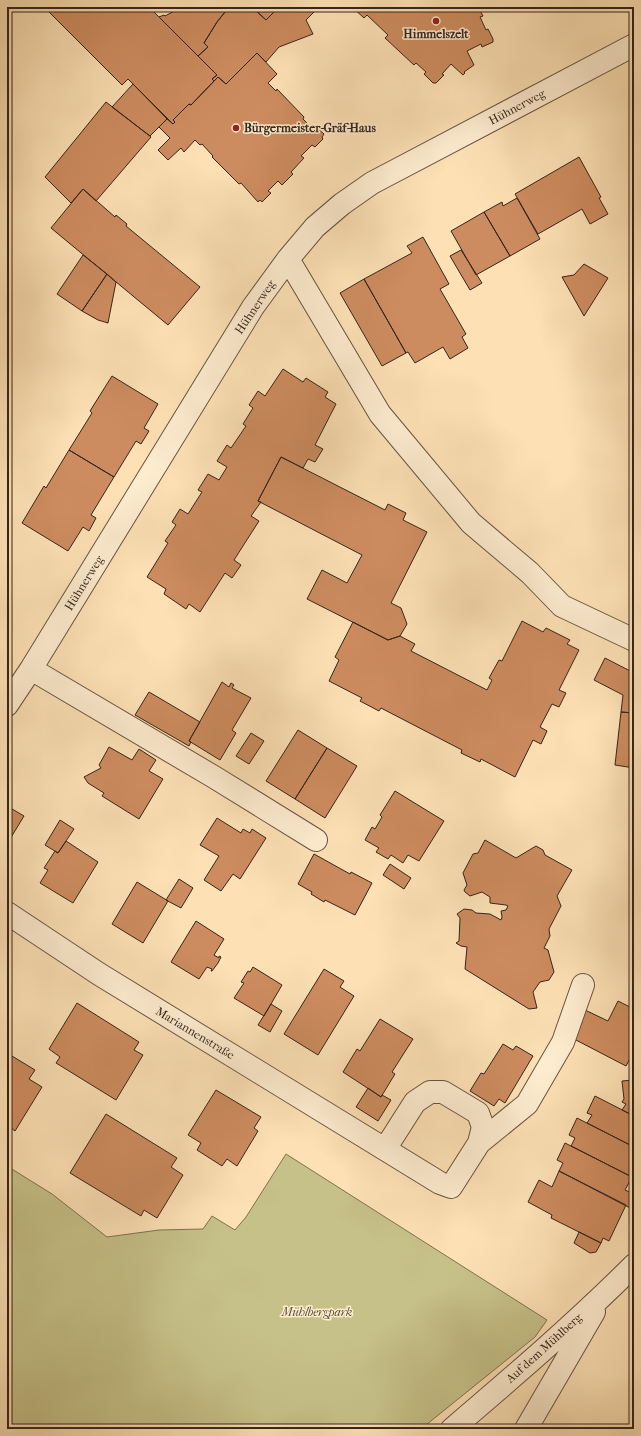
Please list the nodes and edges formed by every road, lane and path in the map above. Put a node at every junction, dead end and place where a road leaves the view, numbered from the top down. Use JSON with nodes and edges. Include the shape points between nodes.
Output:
{"nodes":[{"id":1,"x":634,"y":45,"type":"edge"},
{"id":2,"x":288,"y":259,"type":"junction"},
{"id":3,"x":634,"y":640,"type":"edge"},
{"id":4,"x":31,"y":669,"type":"junction"},
{"id":5,"x":7,"y":705,"type":"edge"},
{"id":6,"x":316,"y":840,"type":"dead end"},
{"id":7,"x":7,"y":913,"type":"edge"},
{"id":8,"x":583,"y":985,"type":"dead end"},
{"id":9,"x":479,"y":1143,"type":"junction"},
{"id":10,"x":385,"y":1149,"type":"junction"},
{"id":11,"x":634,"y":1265,"type":"edge"},
{"id":12,"x":604,"y":1295,"type":"junction"},
{"id":13,"x":452,"y":1429,"type":"edge"},
{"id":14,"x":526,"y":1429,"type":"edge"}],
"edges":[{"from":1,"to":2,"type":"street","name":"Hühnerweg","via":[[372,183],[315,227]]},
{"from":2,"to":3,"type":"street","via":[[380,414],[471,523],[530,573],[562,606]]},
{"from":2,"to":4,"type":"street","name":"Hühnerweg","via":[[253,307]]},
{"from":4,"to":5,"type":"street","name":"Hühnerweg"},
{"from":4,"to":6,"type":"street"},
{"from":7,"to":10,"type":"street","name":"Mariannenstraße","via":[[99,974]]},
{"from":8,"to":9,"type":"street","via":[[563,1042],[527,1104]]},
{"from":9,"to":10,"type":"street","name":"Mariannenstraße","via":[[451,1187],[440,1183]]},
{"from":9,"to":10,"type":"street","name":"Mariannenstraße","via":[[483,1127],[478,1113],[443,1092],[430,1092],[416,1102]]},
{"from":11,"to":12,"type":"street","name":"Auf dem Mühlberg"},
{"from":12,"to":13,"type":"street","name":"Auf dem Mühlberg"},
{"from":12,"to":14,"type":"street"}]}
